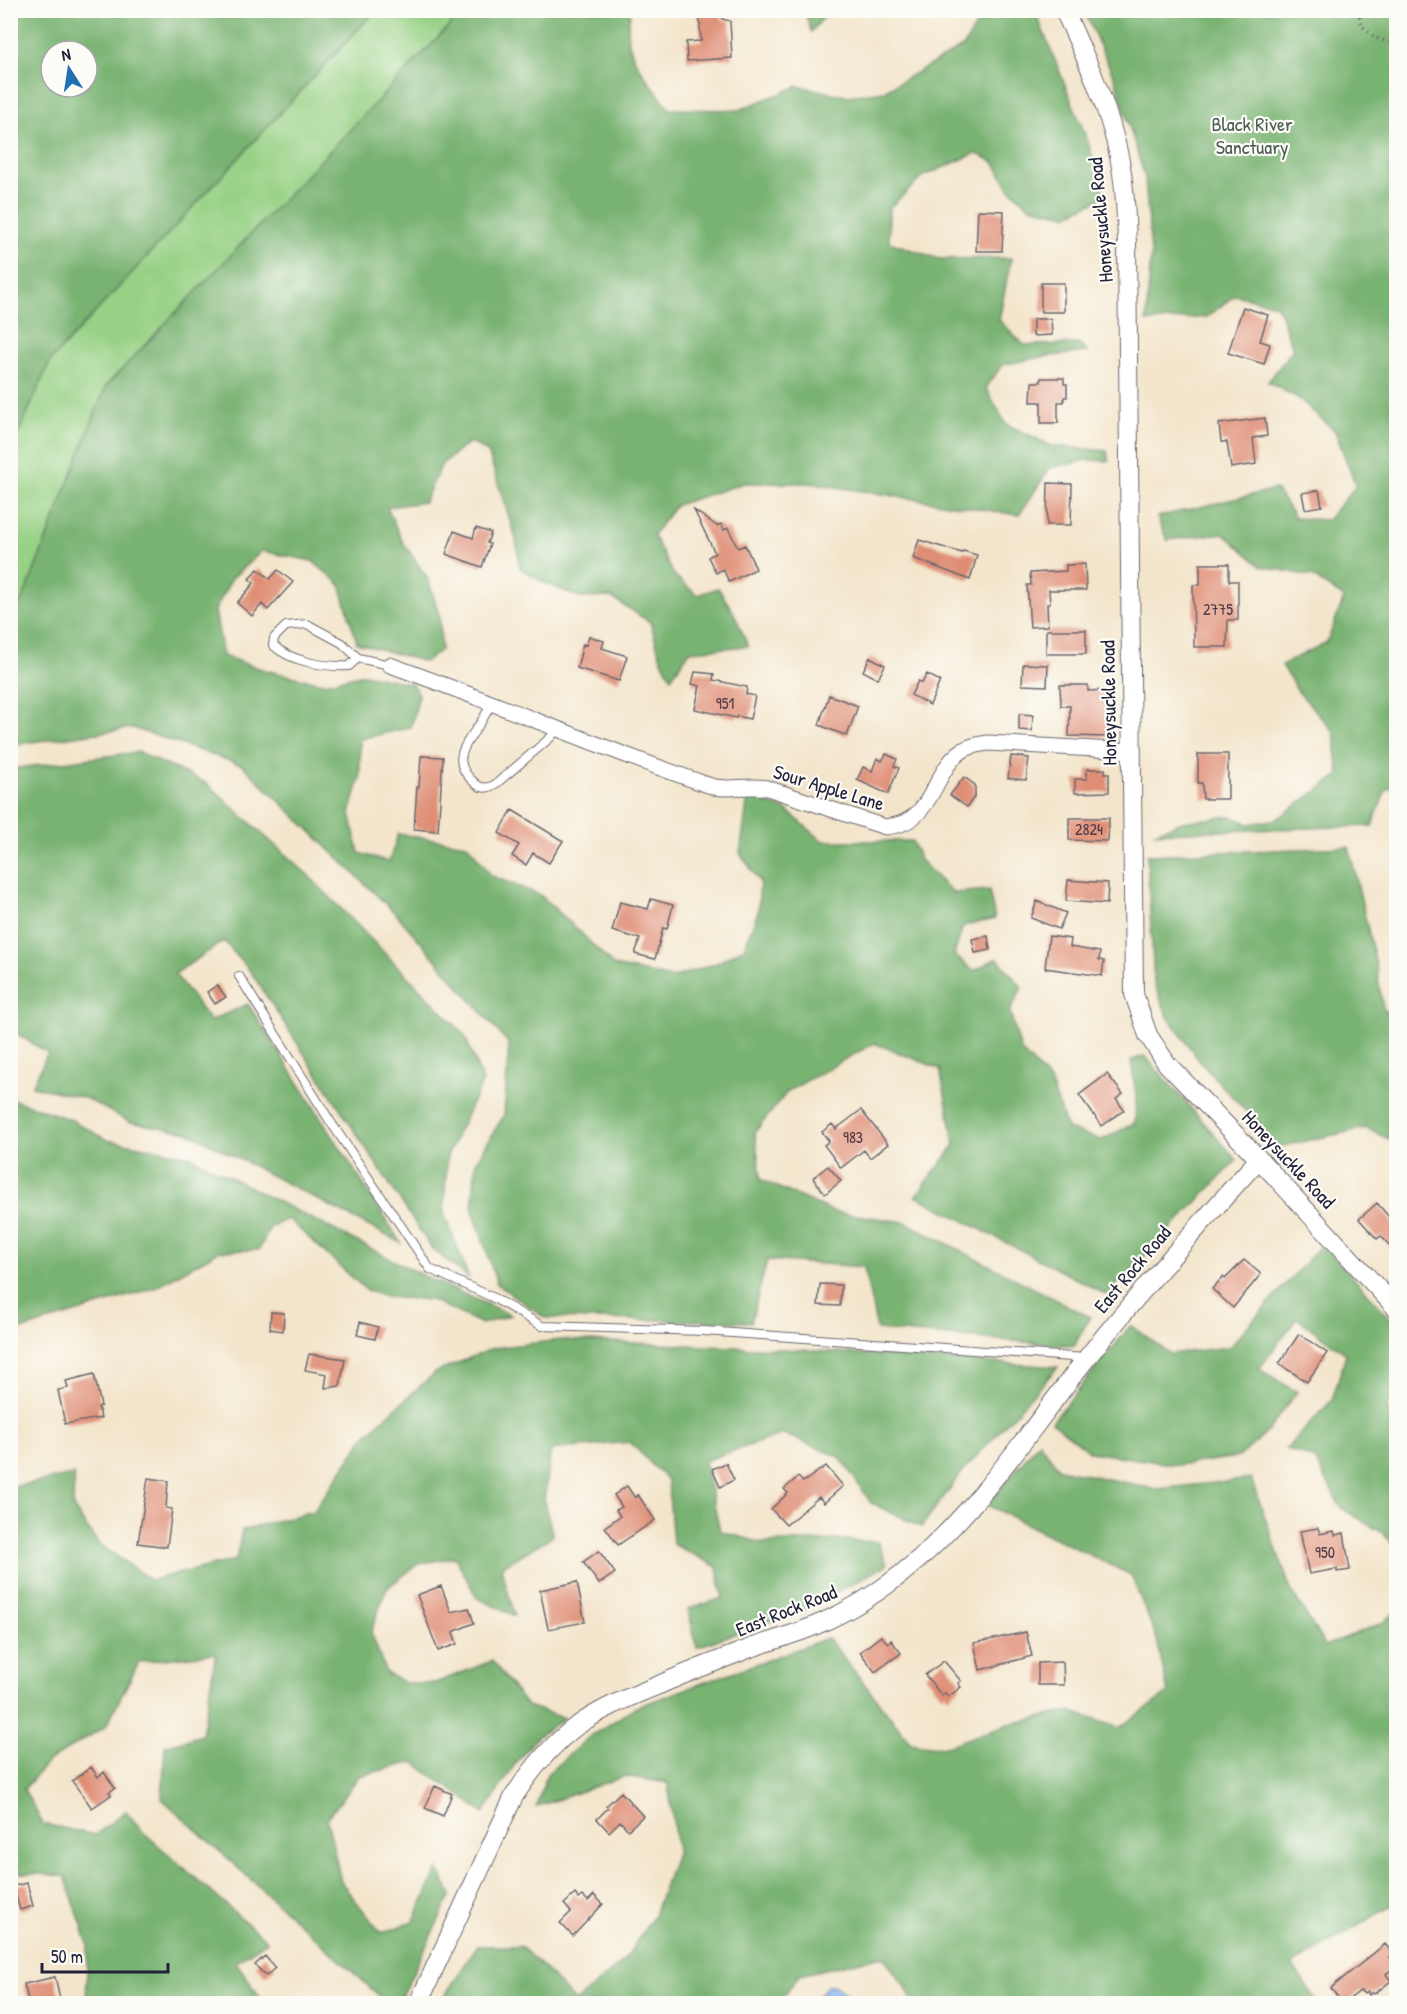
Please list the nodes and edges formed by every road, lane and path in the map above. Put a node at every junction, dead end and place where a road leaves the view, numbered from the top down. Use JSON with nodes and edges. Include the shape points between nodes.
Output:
{"nodes":[{"id":1,"x":1064,"y":10,"type":"edge"},
{"id":2,"x":1358,"y":10,"type":"edge"},
{"id":3,"x":1396,"y":44,"type":"edge"},
{"id":4,"x":358,"y":658,"type":"junction"},
{"id":5,"x":390,"y":665,"type":"joint"},
{"id":6,"x":491,"y":702,"type":"junction"},
{"id":7,"x":557,"y":729,"type":"junction"},
{"id":8,"x":1131,"y":750,"type":"junction"},
{"id":9,"x":239,"y":976,"type":"dead end"},
{"id":10,"x":1259,"y":1159,"type":"junction"},
{"id":11,"x":1396,"y":1308,"type":"edge"},
{"id":12,"x":1087,"y":1358,"type":"junction"},
{"id":13,"x":418,"y":2004,"type":"edge"}],
"edges":[{"from":1,"to":8,"type":"street","name":"Honeysuckle Road","via":[[1101,94],[1124,191]]},
{"from":2,"to":3,"type":"path","via":[[1362,26],[1376,38]]},
{"from":4,"to":4,"type":"lane","via":[[342,643],[307,624],[286,626],[274,638],[273,645],[281,652],[318,664],[349,666]]},
{"from":4,"to":5,"type":"lane"},
{"from":5,"to":6,"type":"street","name":"Sour Apple Lane"},
{"from":6,"to":7,"type":"street","name":"Sour Apple Lane"},
{"from":6,"to":7,"type":"lane","via":[[460,753],[463,769],[480,788],[497,783]]},
{"from":7,"to":8,"type":"street","name":"Sour Apple Lane","via":[[714,787],[767,788],[885,827],[899,826],[916,816],[955,757],[974,745]]},
{"from":8,"to":10,"type":"street","name":"Honeysuckle Road","via":[[1134,994],[1139,1013],[1167,1064]]},
{"from":9,"to":12,"type":"lane","via":[[430,1269],[492,1297],[542,1326],[704,1330]]},
{"from":10,"to":11,"type":"street","name":"Honeysuckle Road"},
{"from":10,"to":12,"type":"street","name":"East Rock Road"},
{"from":12,"to":13,"type":"street","name":"East Rock Road","via":[[980,1495],[928,1551],[881,1589],[813,1627],[622,1700],[593,1715],[549,1750],[514,1796]]}]}
